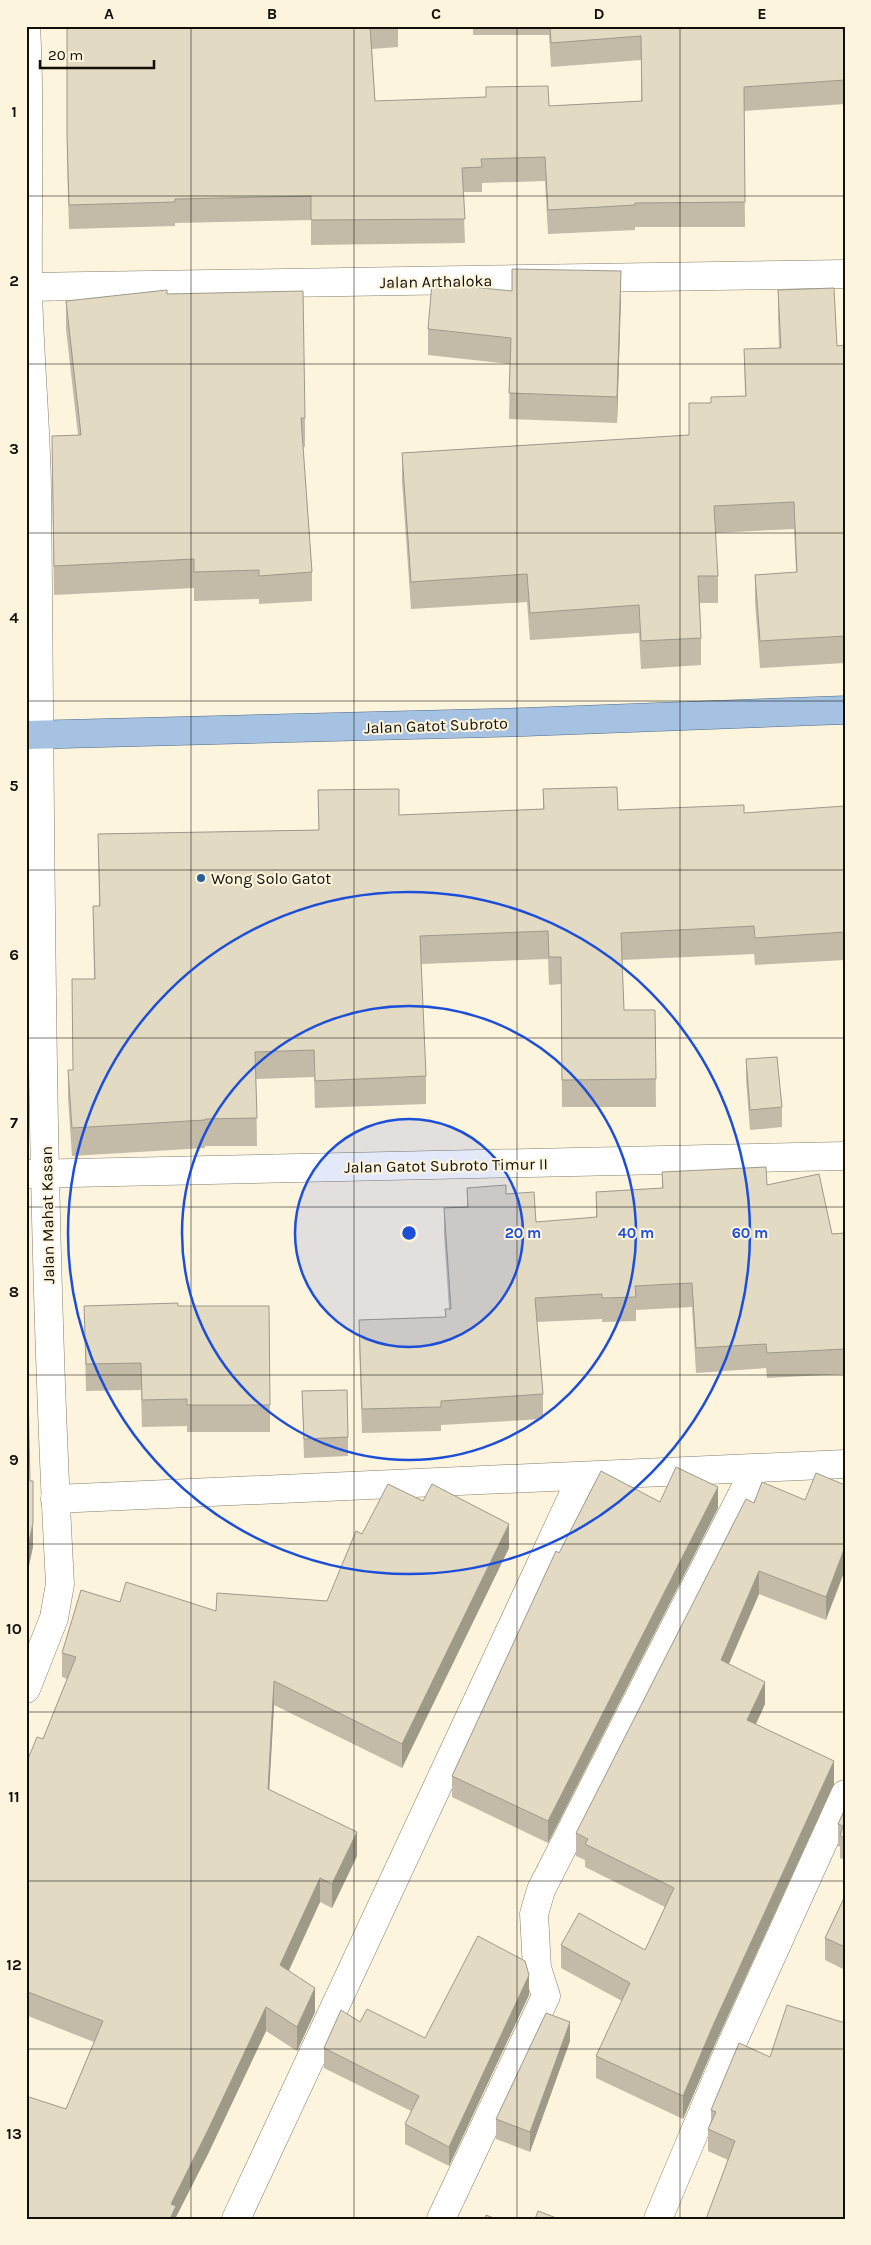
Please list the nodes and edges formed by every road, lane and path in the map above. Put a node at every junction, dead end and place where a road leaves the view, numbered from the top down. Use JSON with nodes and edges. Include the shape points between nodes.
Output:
{"nodes":[{"id":1,"x":26,"y":26,"type":"edge"},
{"id":2,"x":845,"y":274,"type":"edge"},
{"id":3,"x":27,"y":287,"type":"edge"},
{"id":4,"x":845,"y":710,"type":"edge"},
{"id":5,"x":32,"y":735,"type":"edge"},
{"id":6,"x":845,"y":1156,"type":"edge"},
{"id":7,"x":36,"y":1174,"type":"edge"},
{"id":8,"x":845,"y":1464,"type":"edge"},
{"id":9,"x":755,"y":1469,"type":"junction"},
{"id":10,"x":582,"y":1476,"type":"junction"},
{"id":11,"x":56,"y":1499,"type":"junction"},
{"id":12,"x":26,"y":1689,"type":"edge"},
{"id":13,"x":845,"y":1794,"type":"edge"},
{"id":14,"x":236,"y":2219,"type":"edge"},
{"id":15,"x":441,"y":2219,"type":"edge"},
{"id":16,"x":658,"y":2219,"type":"edge"}],
"edges":[{"from":1,"to":3,"type":"street","name":"Jalan Mahat Kasan"},
{"from":2,"to":3,"type":"street","name":"Jalan Arthaloka"},
{"from":3,"to":5,"type":"street","name":"Jalan Mahat Kasan","via":[[37,483]]},
{"from":4,"to":5,"type":"main road","name":"Jalan Gatot Subroto"},
{"from":5,"to":7,"type":"street","name":"Jalan Mahat Kasan"},
{"from":6,"to":7,"type":"street","name":"Jalan Gatot Subroto Timur II"},
{"from":7,"to":11,"type":"street","name":"Jalan Mahat Kasan","via":[[48,1312]]},
{"from":8,"to":9,"type":"street"},
{"from":9,"to":10,"type":"street"},
{"from":9,"to":15,"type":"street","via":[[541,1890],[534,1914],[537,1968],[546,1996]]},
{"from":10,"to":11,"type":"street"},
{"from":10,"to":14,"type":"street"},
{"from":11,"to":12,"type":"street","name":"Jalan Mahat Kasan","via":[[60,1584],[54,1618]]},
{"from":13,"to":16,"type":"street","via":[[729,2050]]}]}
